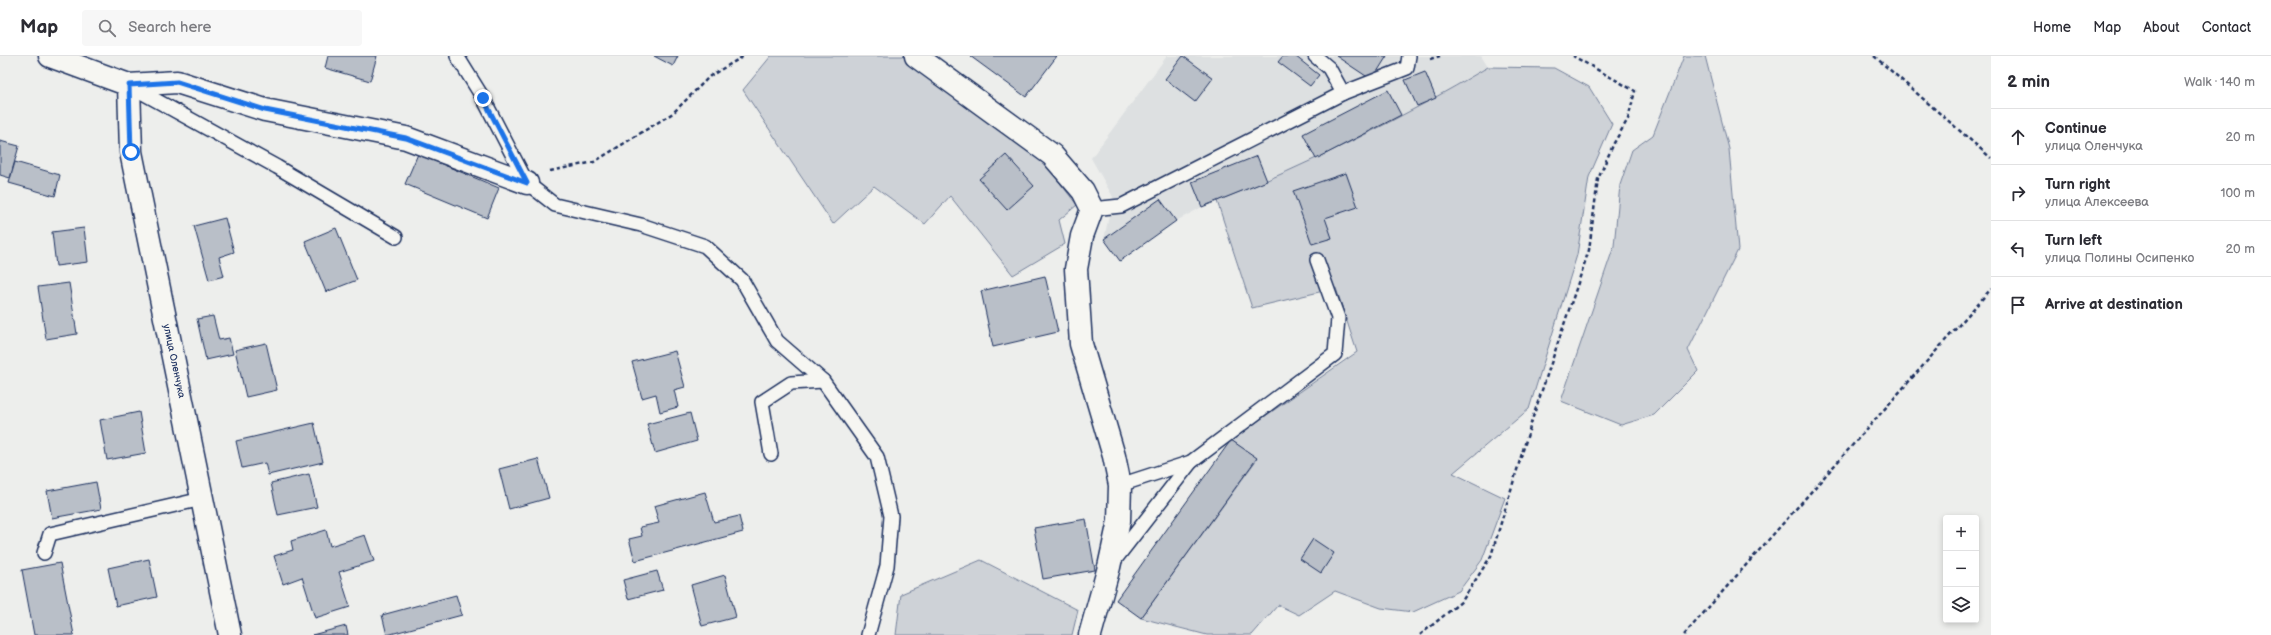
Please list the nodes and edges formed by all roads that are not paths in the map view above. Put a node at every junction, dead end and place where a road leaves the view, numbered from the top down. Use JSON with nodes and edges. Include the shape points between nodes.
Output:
{"nodes":[{"id":1,"x":50,"y":56,"type":"edge"},
{"id":2,"x":457,"y":56,"type":"edge"},
{"id":3,"x":916,"y":56,"type":"edge"},
{"id":4,"x":1315,"y":56,"type":"edge"},
{"id":5,"x":1409,"y":56,"type":"edge"},
{"id":6,"x":129,"y":85,"type":"junction"},
{"id":7,"x":1343,"y":93,"type":"junction"},
{"id":8,"x":525,"y":180,"type":"junction"},
{"id":9,"x":1092,"y":208,"type":"junction"},
{"id":10,"x":396,"y":236,"type":"dead end"},
{"id":11,"x":1316,"y":260,"type":"dead end"},
{"id":12,"x":822,"y":381,"type":"junction"},
{"id":13,"x":770,"y":454,"type":"dead end"},
{"id":14,"x":1192,"y":462,"type":"junction"},
{"id":15,"x":1120,"y":485,"type":"junction"},
{"id":16,"x":202,"y":499,"type":"junction"},
{"id":17,"x":44,"y":553,"type":"dead end"},
{"id":18,"x":1109,"y":567,"type":"junction"},
{"id":19,"x":230,"y":635,"type":"edge"},
{"id":20,"x":868,"y":635,"type":"edge"},
{"id":21,"x":1090,"y":635,"type":"edge"}],
"edges":[{"from":1,"to":6,"type":"street"},
{"from":2,"to":8,"type":"lane","via":[[483,98]]},
{"from":3,"to":9,"type":"street","via":[[1052,155],[1083,191]]},
{"from":4,"to":7,"type":"lane","via":[[1329,68]]},
{"from":5,"to":7,"type":"lane","via":[[1406,68]]},
{"from":6,"to":8,"type":"street","via":[[177,82],[265,110],[406,138]]},
{"from":6,"to":10,"type":"lane"},
{"from":6,"to":16,"type":"street","name":"улица Оленчука","via":[[131,152]]},
{"from":7,"to":9,"type":"lane","via":[[1121,206]]},
{"from":8,"to":12,"type":"lane","via":[[555,205],[642,225],[705,246],[742,280],[777,341]]},
{"from":9,"to":15,"type":"street","via":[[1082,236],[1076,269],[1081,344]]},
{"from":11,"to":14,"type":"lane","via":[[1338,318],[1335,354]]},
{"from":12,"to":13,"type":"lane","via":[[791,383],[762,402]]},
{"from":12,"to":20,"type":"lane","via":[[877,457],[891,516],[887,566]]},
{"from":14,"to":15,"type":"lane"},
{"from":14,"to":18,"type":"lane"},
{"from":15,"to":18,"type":"street","via":[[1119,521]]},
{"from":16,"to":17,"type":"lane","via":[[50,534]]},
{"from":16,"to":19,"type":"street","name":"улица Оленчука"},
{"from":18,"to":21,"type":"street"}]}
